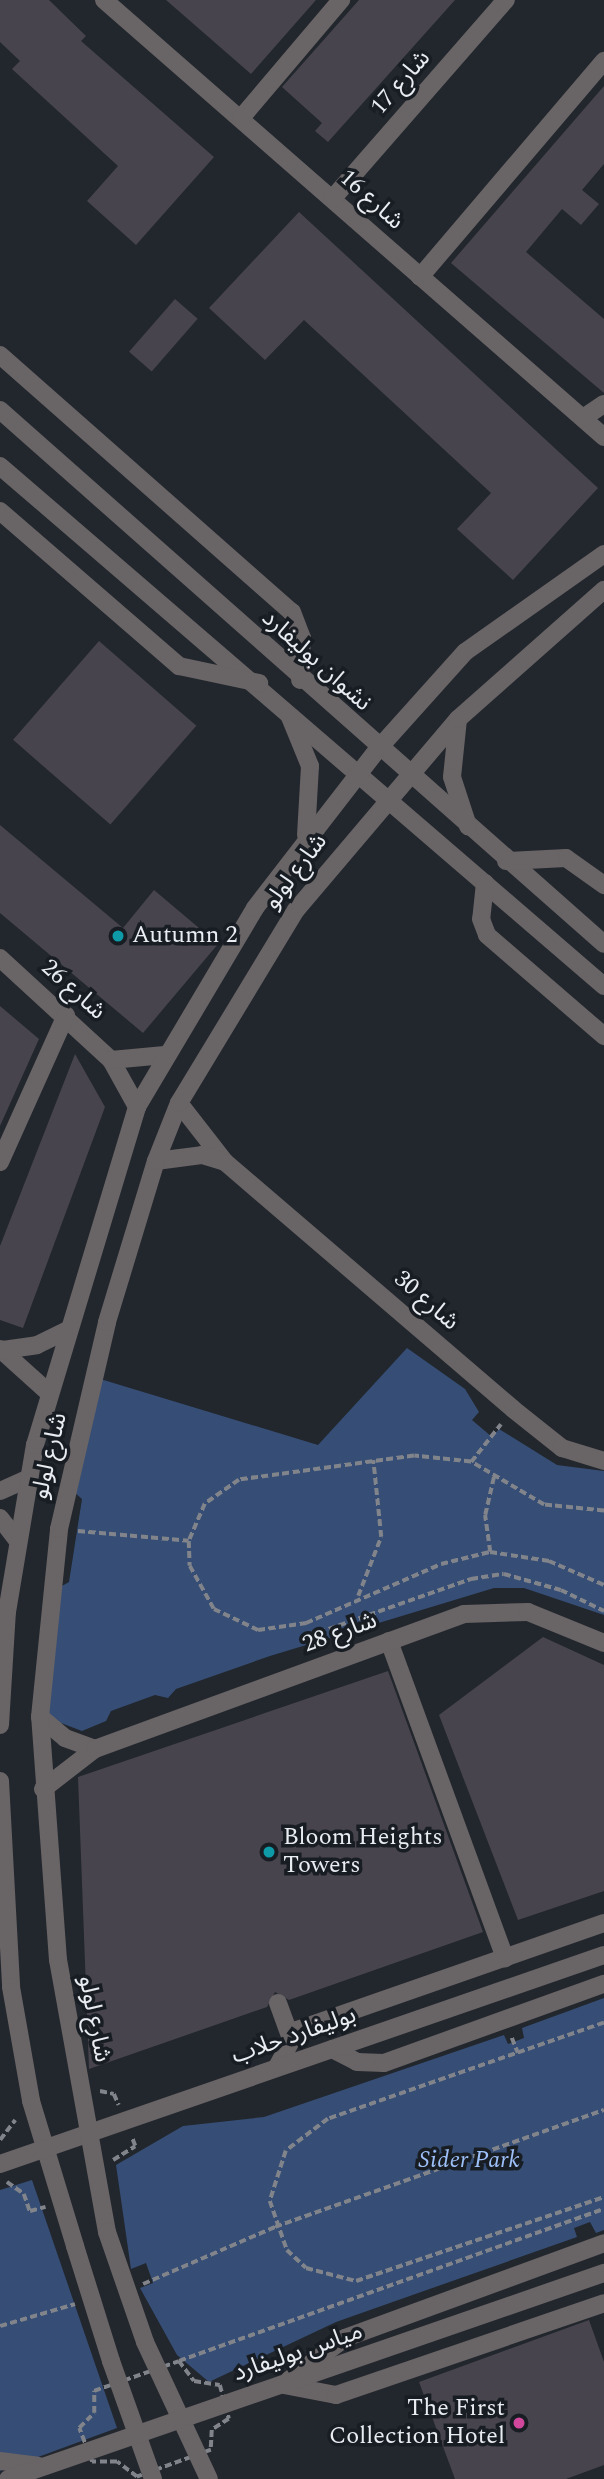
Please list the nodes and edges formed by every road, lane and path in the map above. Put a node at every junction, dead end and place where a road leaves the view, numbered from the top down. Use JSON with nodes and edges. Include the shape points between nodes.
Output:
{"nodes":[{"id":1,"x":104,"y":0,"type":"edge"},
{"id":2,"x":341,"y":0,"type":"edge"},
{"id":3,"x":506,"y":0,"type":"edge"},
{"id":4,"x":604,"y":61,"type":"edge"},
{"id":5,"x":241,"y":118,"type":"junction"},
{"id":6,"x":333,"y":198,"type":"junction"},
{"id":7,"x":420,"y":276,"type":"junction"},
{"id":8,"x":0,"y":355,"type":"edge"},
{"id":9,"x":604,"y":404,"type":"edge"},
{"id":10,"x":0,"y":410,"type":"edge"},
{"id":11,"x":583,"y":418,"type":"junction"},
{"id":12,"x":604,"y":437,"type":"edge"},
{"id":13,"x":0,"y":466,"type":"edge"},
{"id":14,"x":0,"y":511,"type":"edge"},
{"id":15,"x":604,"y":554,"type":"edge"},
{"id":16,"x":604,"y":590,"type":"edge"},
{"id":17,"x":300,"y":680,"type":"junction"},
{"id":18,"x":259,"y":683,"type":"junction"},
{"id":19,"x":281,"y":702,"type":"junction"},
{"id":20,"x":458,"y":719,"type":"junction"},
{"id":21,"x":378,"y":749,"type":"junction"},
{"id":22,"x":359,"y":772,"type":"junction"},
{"id":23,"x":406,"y":775,"type":"junction"},
{"id":24,"x":385,"y":797,"type":"junction"},
{"id":25,"x":471,"y":832,"type":"junction"},
{"id":26,"x":305,"y":837,"type":"junction"},
{"id":27,"x":506,"y":861,"type":"junction"},
{"id":28,"x":485,"y":883,"type":"junction"},
{"id":29,"x":604,"y":885,"type":"edge"},
{"id":30,"x":604,"y":944,"type":"edge"},
{"id":31,"x":0,"y":958,"type":"edge"},
{"id":32,"x":604,"y":986,"type":"edge"},
{"id":33,"x":66,"y":1015,"type":"junction"},
{"id":34,"x":604,"y":1036,"type":"edge"},
{"id":35,"x":166,"y":1055,"type":"junction"},
{"id":36,"x":111,"y":1060,"type":"junction"},
{"id":37,"x":179,"y":1103,"type":"junction"},
{"id":38,"x":137,"y":1107,"type":"junction"},
{"id":39,"x":156,"y":1161,"type":"junction"},
{"id":40,"x":0,"y":1162,"type":"edge"},
{"id":41,"x":225,"y":1162,"type":"junction"},
{"id":42,"x":68,"y":1330,"type":"junction"},
{"id":43,"x":1,"y":1349,"type":"edge"},
{"id":44,"x":48,"y":1392,"type":"junction"},
{"id":45,"x":513,"y":1409,"type":"junction"},
{"id":46,"x":373,"y":1460,"type":"junction"},
{"id":47,"x":604,"y":1461,"type":"edge"},
{"id":48,"x":471,"y":1462,"type":"junction"},
{"id":49,"x":494,"y":1476,"type":"junction"},
{"id":50,"x":29,"y":1478,"type":"junction"},
{"id":51,"x":0,"y":1491,"type":"edge"},
{"id":52,"x":604,"y":1511,"type":"edge"},
{"id":53,"x":0,"y":1518,"type":"edge"},
{"id":54,"x":59,"y":1529,"type":"junction"},
{"id":55,"x":18,"y":1541,"type":"junction"},
{"id":56,"x":189,"y":1541,"type":"junction"},
{"id":57,"x":490,"y":1552,"type":"junction"},
{"id":58,"x":604,"y":1585,"type":"edge"},
{"id":59,"x":358,"y":1596,"type":"junction"},
{"id":60,"x":389,"y":1641,"type":"junction"},
{"id":61,"x":604,"y":1643,"type":"edge"},
{"id":62,"x":40,"y":1717,"type":"junction"},
{"id":63,"x":0,"y":1726,"type":"edge"},
{"id":64,"x":95,"y":1749,"type":"junction"},
{"id":65,"x":0,"y":1782,"type":"edge"},
{"id":66,"x":43,"y":1789,"type":"junction"},
{"id":67,"x":1,"y":1833,"type":"edge"},
{"id":68,"x":604,"y":1923,"type":"edge"},
{"id":69,"x":604,"y":1955,"type":"edge"},
{"id":70,"x":505,"y":1958,"type":"junction"},
{"id":71,"x":604,"y":1984,"type":"edge"},
{"id":72,"x":278,"y":2003,"type":"dead end"},
{"id":73,"x":345,"y":2014,"type":"junction"},
{"id":74,"x":604,"y":2023,"type":"edge"},
{"id":75,"x":290,"y":2036,"type":"junction"},
{"id":76,"x":328,"y":2051,"type":"junction"},
{"id":77,"x":277,"y":2067,"type":"junction"},
{"id":78,"x":604,"y":2110,"type":"edge"},
{"id":79,"x":89,"y":2133,"type":"junction"},
{"id":80,"x":45,"y":2148,"type":"junction"},
{"id":81,"x":0,"y":2164,"type":"edge"},
{"id":82,"x":604,"y":2197,"type":"edge"},
{"id":83,"x":604,"y":2209,"type":"edge"},
{"id":84,"x":275,"y":2227,"type":"junction"},
{"id":85,"x":604,"y":2243,"type":"edge"},
{"id":86,"x":604,"y":2273,"type":"edge"},
{"id":87,"x":139,"y":2285,"type":"dead end"},
{"id":88,"x":86,"y":2301,"type":"dead end"},
{"id":89,"x":604,"y":2303,"type":"edge"},
{"id":90,"x":0,"y":2326,"type":"edge"},
{"id":91,"x":179,"y":2361,"type":"dead end"},
{"id":92,"x":284,"y":2385,"type":"junction"},
{"id":93,"x":180,"y":2420,"type":"junction"},
{"id":94,"x":136,"y":2435,"type":"junction"},
{"id":95,"x":0,"y":2461,"type":"edge"},
{"id":96,"x":36,"y":2473,"type":"edge"},
{"id":97,"x":8,"y":2479,"type":"edge"},
{"id":98,"x":153,"y":2479,"type":"edge"},
{"id":99,"x":208,"y":2479,"type":"edge"}],
"edges":[{"from":1,"to":5,"type":"street","name":"شارع 16"},
{"from":2,"to":5,"type":"street"},
{"from":3,"to":6,"type":"street","name":"شارع 17"},
{"from":4,"to":7,"type":"street"},
{"from":5,"to":6,"type":"street","name":"شارع 16"},
{"from":6,"to":7,"type":"street","name":"شارع 16"},
{"from":7,"to":11,"type":"street","name":"شارع 16"},
{"from":8,"to":17,"type":"street","via":[[292,612],[301,628]]},
{"from":9,"to":11,"type":"street"},
{"from":10,"to":17,"type":"street","name":"نشوان بوليفارد"},
{"from":11,"to":12,"type":"street","name":"شارع 16"},
{"from":13,"to":18,"type":"street"},
{"from":14,"to":18,"type":"street","via":[[179,666]]},
{"from":15,"to":21,"type":"street","name":"شارع لولو","via":[[465,652]]},
{"from":16,"to":20,"type":"street","name":"شارع لولو"},
{"from":17,"to":21,"type":"street","name":"نشوان بوليفارد"},
{"from":18,"to":19,"type":"street"},
{"from":19,"to":22,"type":"street"},
{"from":19,"to":26,"type":"street","via":[[310,766]]},
{"from":20,"to":23,"type":"street","name":"شارع لولو"},
{"from":20,"to":25,"type":"street","via":[[452,776]]},
{"from":21,"to":22,"type":"street","name":"شارع لولو"},
{"from":21,"to":23,"type":"street","name":"نشوان بوليفارد"},
{"from":22,"to":24,"type":"street"},
{"from":22,"to":26,"type":"street","name":"شارع لولو"},
{"from":23,"to":24,"type":"street","name":"شارع لولو"},
{"from":23,"to":25,"type":"street","name":"نشوان بوليفارد"},
{"from":24,"to":28,"type":"street"},
{"from":24,"to":37,"type":"street","name":"شارع لولو","via":[[296,910]]},
{"from":25,"to":27,"type":"street","name":"نشوان بوليفارد"},
{"from":26,"to":35,"type":"street","name":"شارع لولو","via":[[205,983]]},
{"from":27,"to":29,"type":"street","via":[[566,858]]},
{"from":27,"to":30,"type":"street","name":"نشوان بوليفارد"},
{"from":28,"to":32,"type":"street"},
{"from":28,"to":34,"type":"street","via":[[481,919],[487,935]]},
{"from":31,"to":33,"type":"street","name":"شارع 26"},
{"from":33,"to":36,"type":"street","name":"شارع 26"},
{"from":33,"to":40,"type":"street"},
{"from":35,"to":36,"type":"street"},
{"from":35,"to":38,"type":"street","name":"شارع لولو"},
{"from":36,"to":38,"type":"street","name":"شارع 26"},
{"from":37,"to":39,"type":"street","name":"شارع لولو"},
{"from":37,"to":41,"type":"street","name":"شارع 30"},
{"from":38,"to":42,"type":"street","name":"شارع لولو"},
{"from":39,"to":41,"type":"street","via":[[202,1155]]},
{"from":39,"to":54,"type":"street","name":"شارع لولو","via":[[107,1322]]},
{"from":41,"to":45,"type":"street","name":"شارع 30"},
{"from":42,"to":43,"type":"street","via":[[37,1345]]},
{"from":42,"to":44,"type":"street","name":"شارع لولو"},
{"from":43,"to":44,"type":"street"},
{"from":44,"to":50,"type":"street","name":"شارع لولو"},
{"from":45,"to":47,"type":"street","name":"شارع 30","via":[[562,1448]]},
{"from":45,"to":48,"type":"path"},
{"from":46,"to":48,"type":"path","via":[[414,1456]]},
{"from":46,"to":56,"type":"path","via":[[239,1480],[205,1504]]},
{"from":46,"to":59,"type":"path","via":[[381,1537]]},
{"from":48,"to":49,"type":"path"},
{"from":49,"to":52,"type":"path","via":[[544,1505]]},
{"from":49,"to":57,"type":"path","via":[[485,1515]]},
{"from":50,"to":51,"type":"street"},
{"from":50,"to":55,"type":"street","name":"شارع لولو"},
{"from":53,"to":55,"type":"street"},
{"from":54,"to":56,"type":"path"},
{"from":54,"to":62,"type":"street","name":"شارع لولو"},
{"from":55,"to":63,"type":"street","name":"شارع لولو"},
{"from":56,"to":59,"type":"path","via":[[199,1589],[234,1623],[283,1631]]},
{"from":57,"to":58,"type":"path","via":[[549,1561]]},
{"from":57,"to":59,"type":"path"},
{"from":60,"to":61,"type":"street","name":"شارع 28","via":[[464,1614],[507,1609]]},
{"from":60,"to":64,"type":"street","name":"شارع 28"},
{"from":60,"to":70,"type":"street"},
{"from":62,"to":64,"type":"street","via":[[65,1738]]},
{"from":62,"to":66,"type":"street","name":"شارع لولو"},
{"from":64,"to":66,"type":"street","name":"شارع 28"},
{"from":65,"to":67,"type":"street"},
{"from":66,"to":79,"type":"street","name":"شارع لولو","via":[[58,1960]]},
{"from":67,"to":80,"type":"street","via":[[11,1987]]},
{"from":68,"to":70,"type":"street"},
{"from":69,"to":76,"type":"street","name":"بوليفارد حلاب"},
{"from":70,"to":73,"type":"street"},
{"from":71,"to":76,"type":"street","via":[[384,2063],[357,2062]]},
{"from":72,"to":75,"type":"street"},
{"from":73,"to":75,"type":"street"},
{"from":73,"to":76,"type":"street"},
{"from":74,"to":84,"type":"path","via":[[305,2132],[274,2175]]},
{"from":75,"to":77,"type":"street"},
{"from":76,"to":77,"type":"street","name":"بوليفارد حلاب"},
{"from":77,"to":79,"type":"street","name":"بوليفارد حلاب"},
{"from":78,"to":84,"type":"path"},
{"from":79,"to":80,"type":"street","name":"بوليفارد حلاب"},
{"from":79,"to":93,"type":"street","name":"شارع لولو","bridge":true,"via":[[107,2232],[145,2342]]},
{"from":80,"to":81,"type":"street","name":"بوليفارد حلاب"},
{"from":80,"to":94,"type":"street","bridge":true},
{"from":82,"to":84,"type":"path","via":[[356,2281],[306,2268]]},
{"from":83,"to":91,"type":"path"},
{"from":84,"to":87,"type":"path"},
{"from":85,"to":92,"type":"street","via":[[345,2338]]},
{"from":86,"to":92,"type":"street","name":"مياس بوليفارد"},
{"from":88,"to":90,"type":"path"},
{"from":89,"to":92,"type":"street","via":[[336,2395]]},
{"from":92,"to":93,"type":"street","name":"مياس بوليفارد"},
{"from":93,"to":94,"type":"street","name":"مياس بوليفارد"},
{"from":93,"to":99,"type":"street","name":"شارع لولو"},
{"from":94,"to":96,"type":"street","name":"مياس بوليفارد"},
{"from":94,"to":98,"type":"street"},
{"from":95,"to":96,"type":"street"},
{"from":96,"to":97,"type":"street","name":"مياس بوليفارد"}]}
